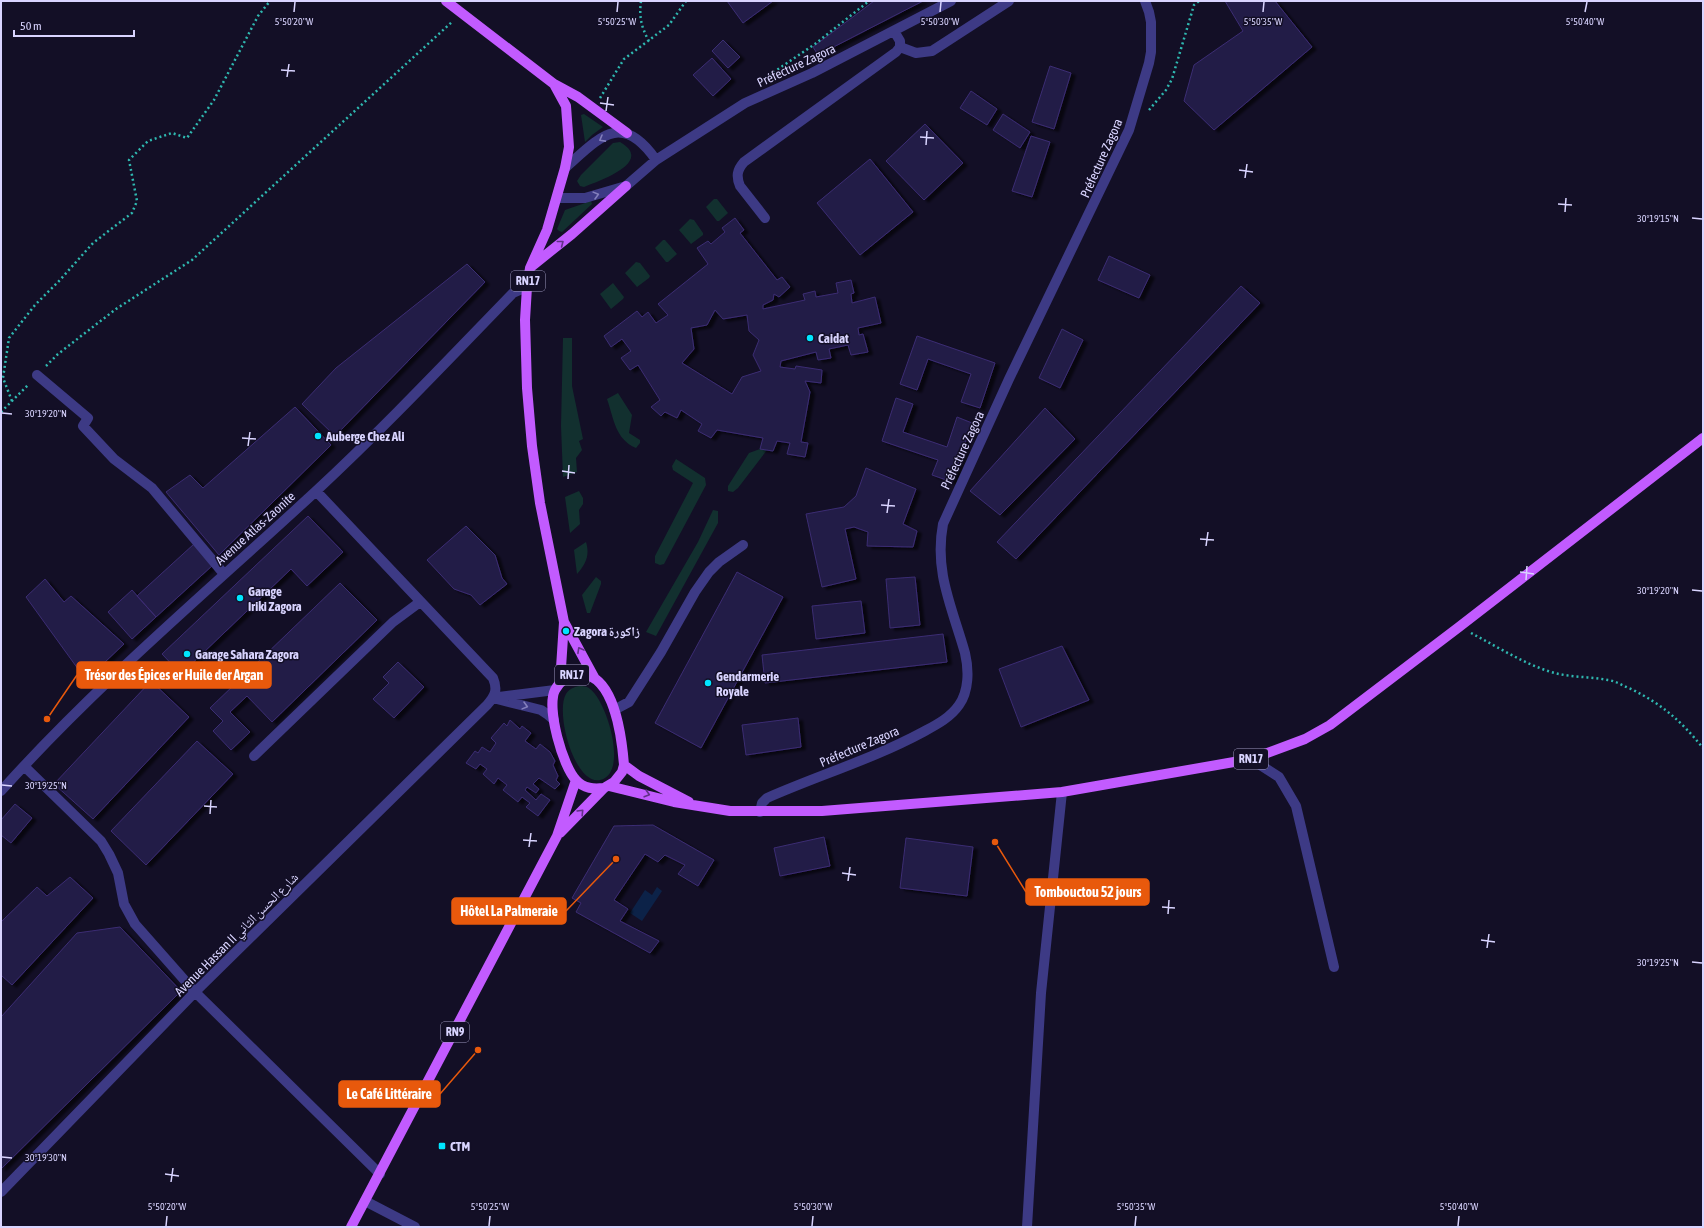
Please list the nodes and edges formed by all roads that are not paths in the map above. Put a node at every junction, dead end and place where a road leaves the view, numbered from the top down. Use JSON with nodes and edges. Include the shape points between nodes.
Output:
{"nodes":[{"id":1,"x":446,"y":1,"type":"edge"},
{"id":2,"x":951,"y":1,"type":"edge"},
{"id":3,"x":1009,"y":1,"type":"edge"},
{"id":4,"x":1145,"y":1,"type":"edge"},
{"id":5,"x":894,"y":31,"type":"junction"},
{"id":6,"x":900,"y":47,"type":"junction"},
{"id":7,"x":554,"y":84,"type":"junction"},
{"id":8,"x":627,"y":133,"type":"junction"},
{"id":9,"x":656,"y":160,"type":"junction"},
{"id":10,"x":565,"y":168,"type":"junction"},
{"id":11,"x":626,"y":186,"type":"junction"},
{"id":12,"x":557,"y":198,"type":"junction"},
{"id":13,"x":765,"y":218,"type":"dead end"},
{"id":14,"x":530,"y":268,"type":"junction"},
{"id":15,"x":527,"y":287,"type":"junction"},
{"id":16,"x":37,"y":375,"type":"road end"},
{"id":17,"x":1703,"y":438,"type":"edge"},
{"id":18,"x":316,"y":491,"type":"junction"},
{"id":19,"x":743,"y":545,"type":"dead end"},
{"id":20,"x":224,"y":574,"type":"junction"},
{"id":21,"x":420,"y":602,"type":"junction"},
{"id":22,"x":564,"y":622,"type":"junction"},
{"id":23,"x":596,"y":679,"type":"junction"},
{"id":24,"x":557,"y":686,"type":"junction"},
{"id":25,"x":493,"y":698,"type":"junction"},
{"id":26,"x":614,"y":710,"type":"junction"},
{"id":27,"x":554,"y":720,"type":"junction"},
{"id":28,"x":254,"y":756,"type":"dead end"},
{"id":29,"x":1251,"y":759,"type":"junction"},
{"id":30,"x":624,"y":765,"type":"junction"},
{"id":31,"x":24,"y":766,"type":"junction"},
{"id":32,"x":576,"y":780,"type":"junction"},
{"id":33,"x":607,"y":787,"type":"junction"},
{"id":34,"x":1,"y":791,"type":"edge"},
{"id":35,"x":1062,"y":792,"type":"junction"},
{"id":36,"x":698,"y":806,"type":"junction"},
{"id":37,"x":760,"y":812,"type":"junction"},
{"id":38,"x":557,"y":836,"type":"junction"},
{"id":39,"x":1334,"y":967,"type":"dead end"},
{"id":40,"x":196,"y":992,"type":"junction"},
{"id":41,"x":380,"y":1174,"type":"junction"},
{"id":42,"x":1,"y":1192,"type":"edge"},
{"id":43,"x":365,"y":1201,"type":"junction"},
{"id":44,"x":351,"y":1227,"type":"edge"},
{"id":45,"x":415,"y":1227,"type":"edge"},
{"id":46,"x":1027,"y":1227,"type":"edge"}],
"edges":[{"from":1,"to":7,"type":"main road","number":"RN17"},
{"from":2,"to":5,"type":"street","name":"Préfecture Zagora"},
{"from":3,"to":6,"type":"street","via":[[932,51],[916,53]]},
{"from":4,"to":37,"type":"street","name":"Préfecture Zagora","via":[[1150,12],[1151,52],[1129,130],[942,524],[940,564],[968,672],[964,698],[942,721],[885,751],[767,798]]},
{"from":5,"to":6,"type":"street","via":[[900,41]]},
{"from":5,"to":9,"type":"street","name":"Préfecture Zagora","via":[[746,103]]},
{"from":6,"to":13,"type":"street","via":[[739,167],[737,180],[740,186]]},
{"from":7,"to":8,"type":"main road"},
{"from":7,"to":10,"type":"main road","number":"RN17","via":[[566,106],[569,147]]},
{"from":8,"to":9,"type":"street","via":[[643,144]]},
{"from":8,"to":10,"type":"street","one_way":true,"via":[[603,137]]},
{"from":9,"to":11,"type":"street","name":"Préfecture Zagora"},
{"from":10,"to":12,"type":"main road","number":"RN17"},
{"from":12,"to":11,"type":"street","one_way":true,"via":[[585,198]]},
{"from":14,"to":11,"type":"main road","one_way":true},
{"from":12,"to":14,"type":"main road","number":"RN17","via":[[547,230]]},
{"from":14,"to":15,"type":"main road","number":"RN17"},
{"from":15,"to":18,"type":"street","name":"Avenue Atlas-Zaonite","via":[[513,293]]},
{"from":15,"to":22,"type":"main road","number":"RN17","via":[[525,345],[532,446],[540,503]]},
{"from":16,"to":20,"type":"street","via":[[88,418],[82,426],[114,459],[152,488]]},
{"from":17,"to":29,"type":"main road","number":"RN17","via":[[1330,725],[1305,739]]},
{"from":18,"to":20,"type":"street","name":"Avenue Atlas-Zaonite"},
{"from":18,"to":21,"type":"street"},
{"from":19,"to":26,"type":"street","via":[[709,572],[628,702]]},
{"from":20,"to":31,"type":"street","name":"Avenue Atlas-Zaonite","via":[[124,664]]},
{"from":21,"to":25,"type":"street","via":[[493,678],[496,686]]},
{"from":21,"to":28,"type":"street","via":[[393,622]]},
{"from":23,"to":22,"type":"main road","number":"RN17","one_way":true},
{"from":22,"to":24,"type":"main road","number":"RN17"},
{"from":23,"to":24,"type":"main road","number":"RN17","via":[[584,674],[575,674],[566,677]]},
{"from":23,"to":26,"type":"main road","number":"RN17","via":[[605,689]]},
{"from":24,"to":25,"type":"street"},
{"from":24,"to":27,"type":"main road","number":"RN17","via":[[552,707]]},
{"from":25,"to":27,"type":"street","one_way":true,"via":[[541,710]]},
{"from":25,"to":40,"type":"street","name":"Avenue Hassan II شارع الحسن الثاني"},
{"from":26,"to":30,"type":"main road","number":"RN17"},
{"from":27,"to":32,"type":"main road","number":"RN17","via":[[566,760]]},
{"from":29,"to":35,"type":"main road","number":"RN17"},
{"from":29,"to":39,"type":"street","via":[[1279,777],[1296,806]]},
{"from":30,"to":33,"type":"main road","via":[[619,776]]},
{"from":30,"to":36,"type":"main road","number":"RN17","via":[[639,776]]},
{"from":31,"to":34,"type":"street","name":"Avenue Atlas-Zaonite"},
{"from":31,"to":40,"type":"street","via":[[101,842],[118,873],[128,913]]},
{"from":32,"to":33,"type":"main road","number":"RN17","via":[[586,788]]},
{"from":32,"to":38,"type":"main road","number":"RN9"},
{"from":33,"to":36,"type":"main road","number":"RN17","one_way":true},
{"from":38,"to":33,"type":"main road","number":"RN9","one_way":true},
{"from":35,"to":37,"type":"main road","number":"RN17","via":[[885,807]]},
{"from":35,"to":46,"type":"street","via":[[1042,993]]},
{"from":36,"to":37,"type":"main road","number":"RN17"},
{"from":38,"to":41,"type":"main road","number":"RN9"},
{"from":40,"to":41,"type":"street"},
{"from":40,"to":42,"type":"street","name":"Avenue Hassan II شارع الحسن الثاني"},
{"from":41,"to":43,"type":"main road","number":"RN9"},
{"from":43,"to":44,"type":"main road","number":"RN9"},
{"from":43,"to":45,"type":"street"}]}
